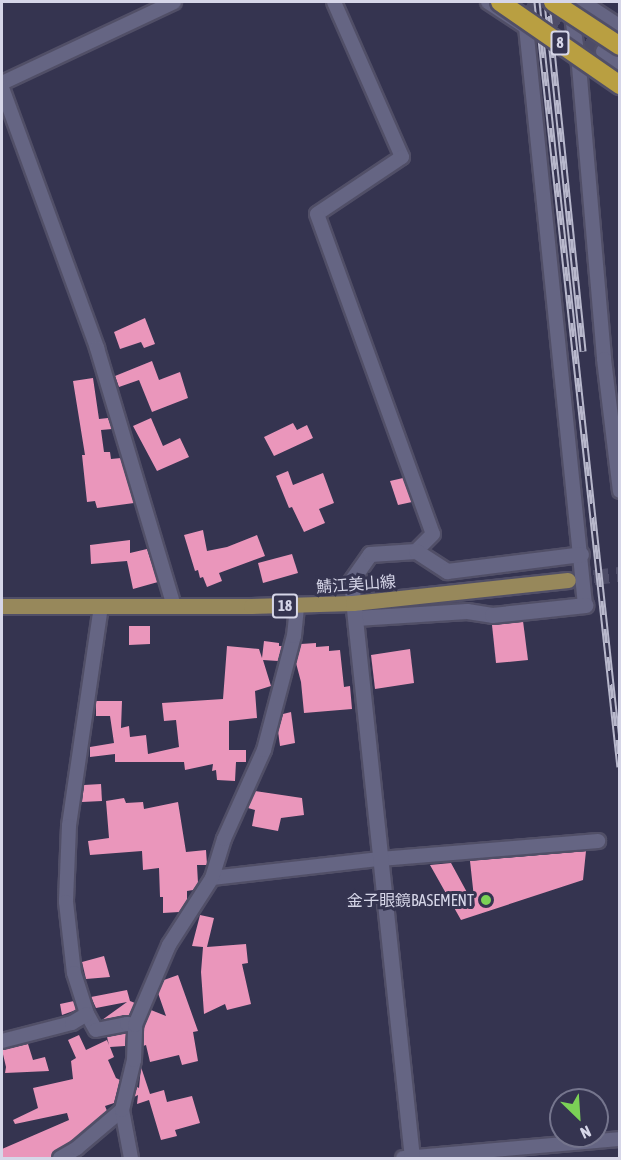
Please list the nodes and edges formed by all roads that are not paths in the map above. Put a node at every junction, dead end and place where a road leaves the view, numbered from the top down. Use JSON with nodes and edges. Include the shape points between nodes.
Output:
{"nodes":[{"id":1,"x":174,"y":2,"type":"edge"},
{"id":2,"x":334,"y":2,"type":"edge"},
{"id":3,"x":488,"y":2,"type":"edge"},
{"id":4,"x":500,"y":2,"type":"edge"},
{"id":5,"x":553,"y":2,"type":"edge"},
{"id":6,"x":570,"y":2,"type":"edge"},
{"id":7,"x":582,"y":2,"type":"edge"},
{"id":8,"x":620,"y":27,"type":"edge"},
{"id":9,"x":611,"y":49,"type":"edge"},
{"id":10,"x":620,"y":63,"type":"edge"},
{"id":11,"x":579,"y":66,"type":"junction"},
{"id":12,"x":2,"y":83,"type":"edge"},
{"id":13,"x":620,"y":85,"type":"edge"},
{"id":14,"x":2,"y":88,"type":"edge"},
{"id":15,"x":620,"y":94,"type":"edge"},
{"id":16,"x":604,"y":359,"type":"junction"},
{"id":17,"x":620,"y":359,"type":"edge"},
{"id":18,"x":620,"y":491,"type":"edge"},
{"id":19,"x":416,"y":551,"type":"junction"},
{"id":20,"x":581,"y":555,"type":"junction"},
{"id":21,"x":568,"y":580,"type":"tunnel mouth"},
{"id":22,"x":297,"y":605,"type":"junction"},
{"id":23,"x":585,"y":605,"type":"joint"},
{"id":24,"x":2,"y":606,"type":"edge"},
{"id":25,"x":101,"y":606,"type":"junction"},
{"id":26,"x":174,"y":606,"type":"junction"},
{"id":27,"x":355,"y":611,"type":"junction"},
{"id":28,"x":598,"y":841,"type":"dead end"},
{"id":29,"x":380,"y":859,"type":"junction"},
{"id":30,"x":212,"y":878,"type":"junction"},
{"id":31,"x":87,"y":1014,"type":"junction"},
{"id":32,"x":135,"y":1025,"type":"junction"},
{"id":33,"x":2,"y":1041,"type":"edge"},
{"id":34,"x":122,"y":1110,"type":"junction"},
{"id":35,"x":620,"y":1139,"type":"edge"},
{"id":36,"x":60,"y":1158,"type":"edge"},
{"id":37,"x":131,"y":1158,"type":"edge"},
{"id":38,"x":409,"y":1158,"type":"edge"}],
"edges":[{"from":1,"to":12,"type":"street"},
{"from":2,"to":19,"type":"street","via":[[402,158],[317,214],[434,534]]},
{"from":3,"to":20,"type":"street","via":[[526,27]]},
{"from":4,"to":13,"type":"highway","number":"8","bridge":true},
{"from":5,"to":9,"type":"highway","number":"8","bridge":true},
{"from":6,"to":11,"type":"street"},
{"from":7,"to":8,"type":"street"},
{"from":9,"to":10,"type":"street"},
{"from":11,"to":15,"type":"street"},
{"from":11,"to":16,"type":"street"},
{"from":14,"to":26,"type":"street","via":[[97,348]]},
{"from":16,"to":17,"type":"street"},
{"from":16,"to":18,"type":"street"},
{"from":19,"to":20,"type":"street","via":[[447,571]]},
{"from":19,"to":27,"type":"street","via":[[370,554],[351,581]]},
{"from":20,"to":23,"type":"street"},
{"from":21,"to":27,"type":"main road","name":"鯖江美山線","number":"18"},
{"from":22,"to":26,"type":"main road","name":"鯖江美山線","number":"18"},
{"from":22,"to":27,"type":"main road","name":"鯖江美山線","number":"18"},
{"from":22,"to":30,"type":"street","via":[[294,636],[264,750],[224,839]]},
{"from":23,"to":27,"type":"street","via":[[492,615],[467,611]]},
{"from":24,"to":25,"type":"main road","name":"鯖江美山線","number":"18"},
{"from":25,"to":26,"type":"main road","name":"鯖江美山線","number":"18"},
{"from":25,"to":31,"type":"street","via":[[79,747],[67,867],[66,902],[74,973]]},
{"from":27,"to":29,"type":"street"},
{"from":28,"to":29,"type":"street"},
{"from":29,"to":30,"type":"street"},
{"from":29,"to":38,"type":"street"},
{"from":30,"to":32,"type":"street","via":[[169,945]]},
{"from":31,"to":32,"type":"street","via":[[96,1030]]},
{"from":31,"to":33,"type":"street","via":[[72,1023]]},
{"from":32,"to":34,"type":"street","via":[[134,1060]]},
{"from":34,"to":36,"type":"street"},
{"from":34,"to":37,"type":"street"},
{"from":35,"to":38,"type":"street"}]}
